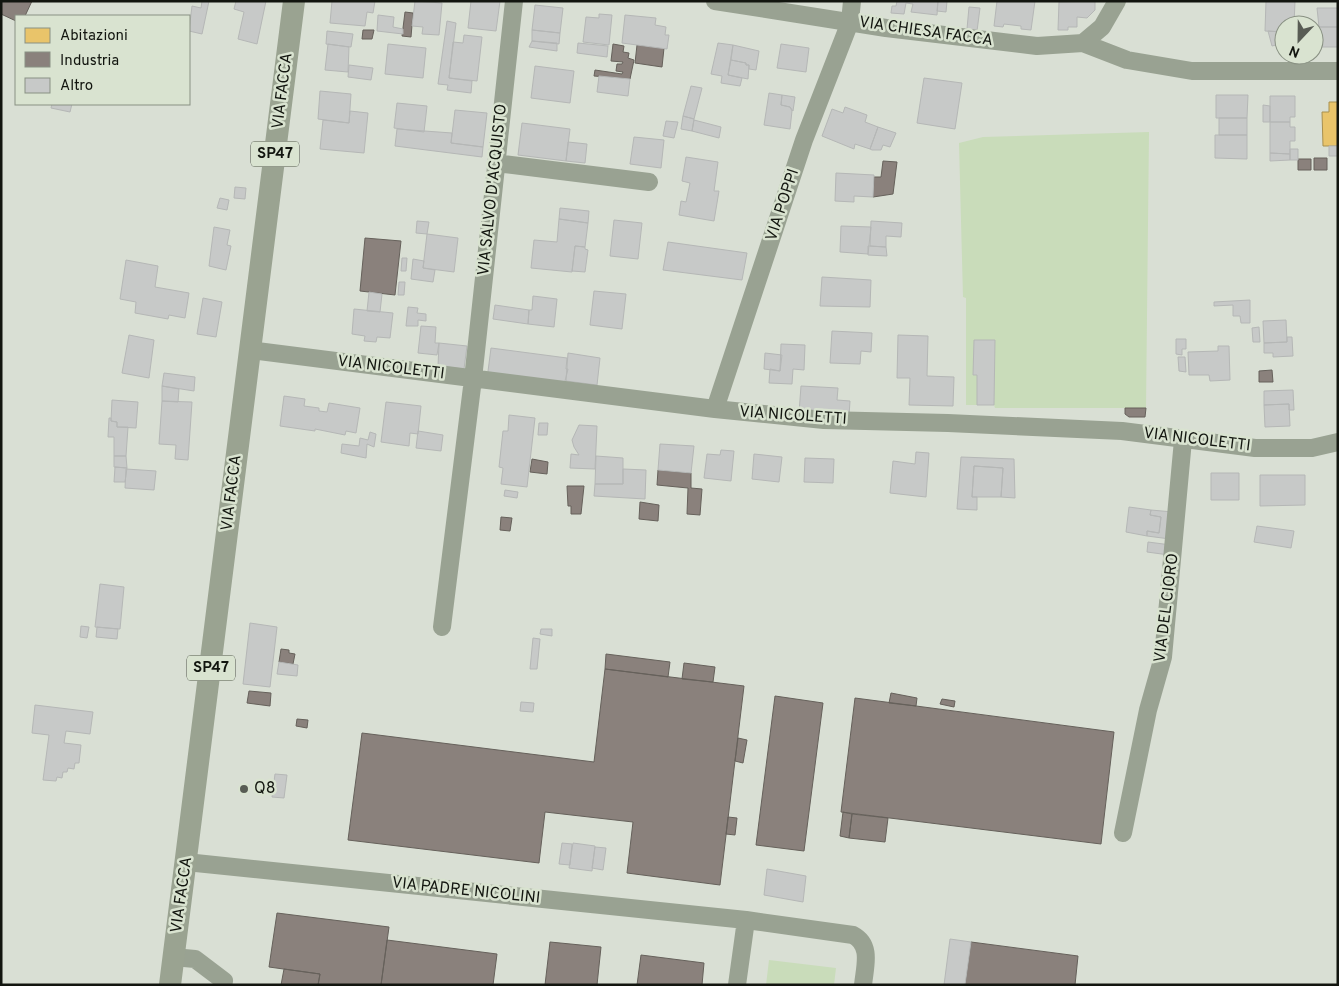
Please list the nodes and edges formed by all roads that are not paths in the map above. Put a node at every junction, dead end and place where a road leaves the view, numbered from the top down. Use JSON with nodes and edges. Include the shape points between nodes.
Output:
{"nodes":[{"id":1,"x":294,"y":1,"type":"edge"},
{"id":2,"x":514,"y":1,"type":"edge"},
{"id":3,"x":715,"y":1,"type":"edge"},
{"id":4,"x":852,"y":1,"type":"edge"},
{"id":5,"x":1117,"y":1,"type":"edge"},
{"id":6,"x":850,"y":22,"type":"junction"},
{"id":7,"x":1083,"y":42,"type":"junction"},
{"id":8,"x":1338,"y":71,"type":"edge"},
{"id":9,"x":496,"y":163,"type":"junction"},
{"id":10,"x":649,"y":182,"type":"dead end"},
{"id":11,"x":250,"y":350,"type":"junction"},
{"id":12,"x":473,"y":379,"type":"junction"},
{"id":13,"x":714,"y":409,"type":"junction"},
{"id":14,"x":1183,"y":440,"type":"junction"},
{"id":15,"x":1338,"y":442,"type":"edge"},
{"id":16,"x":442,"y":627,"type":"dead end"},
{"id":17,"x":1123,"y":833,"type":"dead end"},
{"id":18,"x":186,"y":862,"type":"junction"},
{"id":19,"x":746,"y":920,"type":"junction"},
{"id":20,"x":173,"y":957,"type":"junction"},
{"id":21,"x":170,"y":985,"type":"edge"},
{"id":22,"x":223,"y":985,"type":"edge"},
{"id":23,"x":736,"y":985,"type":"edge"},
{"id":24,"x":863,"y":985,"type":"edge"}],
"edges":[{"from":1,"to":11,"type":"main road","name":"VIA FACCA","number":"SP47"},
{"from":2,"to":9,"type":"street","name":"VIA SALVO D'ACQUISTO"},
{"from":3,"to":6,"type":"street","name":"VIA CHIESA FACCA"},
{"from":4,"to":6,"type":"street","name":"VIA POPPI"},
{"from":5,"to":7,"type":"street","via":[[1102,27]]},
{"from":6,"to":7,"type":"street","name":"VIA CHIESA FACCA","via":[[1037,46]]},
{"from":6,"to":13,"type":"street","name":"VIA POPPI","via":[[804,140]]},
{"from":7,"to":8,"type":"street","via":[[1127,60],[1192,71]]},
{"from":9,"to":10,"type":"street"},
{"from":9,"to":12,"type":"street","name":"VIA SALVO D'ACQUISTO"},
{"from":11,"to":12,"type":"street","name":"VIA NICOLETTI"},
{"from":11,"to":18,"type":"main road","name":"VIA FACCA","number":"SP47"},
{"from":12,"to":13,"type":"street","name":"VIA NICOLETTI"},
{"from":12,"to":16,"type":"street","name":"VIA SALVO D'ACQUISTO"},
{"from":13,"to":14,"type":"street","name":"VIA NICOLETTI","via":[[824,420],[1122,431]]},
{"from":14,"to":15,"type":"street","name":"VIA NICOLETTI","via":[[1255,448],[1312,448]]},
{"from":14,"to":17,"type":"street","name":"VIA DEL CIORO","via":[[1163,657],[1148,710]]},
{"from":18,"to":19,"type":"street","name":"VIA PADRE NICOLINI"},
{"from":18,"to":20,"type":"main road","name":"VIA FACCA","number":"SP47"},
{"from":19,"to":23,"type":"street"},
{"from":19,"to":24,"type":"street","name":"VIA PADRE NICOLINI","via":[[853,935],[861,940],[867,952]]},
{"from":20,"to":21,"type":"main road","name":"VIA FACCA","number":"SP47"},
{"from":20,"to":22,"type":"street","via":[[196,959],[224,981]]}]}
